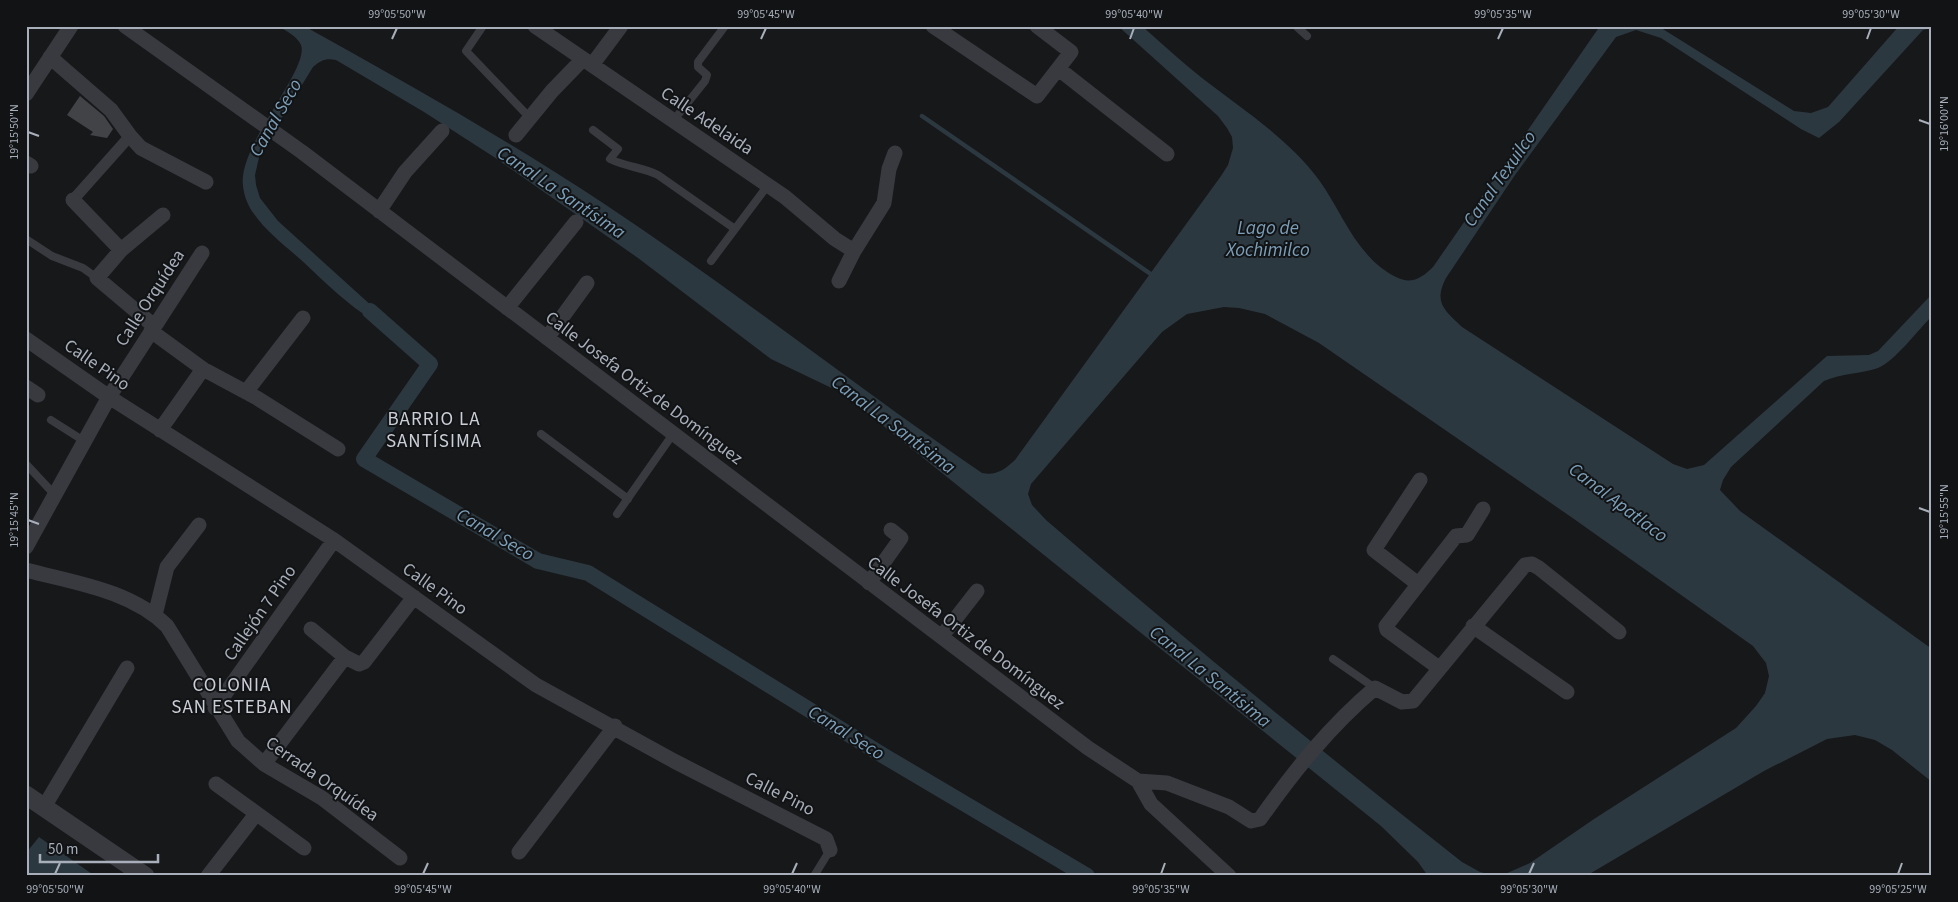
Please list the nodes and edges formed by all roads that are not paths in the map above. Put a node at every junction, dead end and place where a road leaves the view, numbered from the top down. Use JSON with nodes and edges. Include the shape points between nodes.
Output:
{"nodes":[{"id":1,"x":71,"y":26,"type":"edge"},
{"id":2,"x":125,"y":26,"type":"edge"},
{"id":3,"x":483,"y":26,"type":"edge"},
{"id":4,"x":535,"y":26,"type":"edge"},
{"id":5,"x":621,"y":26,"type":"edge"},
{"id":6,"x":725,"y":26,"type":"edge"},
{"id":7,"x":933,"y":26,"type":"edge"},
{"id":8,"x":1037,"y":26,"type":"edge"},
{"id":9,"x":1296,"y":26,"type":"edge"},
{"id":10,"x":1307,"y":36,"type":"dead end"},
{"id":11,"x":50,"y":57,"type":"junction"},
{"id":12,"x":588,"y":62,"type":"junction"},
{"id":13,"x":1060,"y":70,"type":"junction"},
{"id":14,"x":26,"y":94,"type":"edge"},
{"id":15,"x":530,"y":118,"type":"junction"},
{"id":16,"x":673,"y":121,"type":"junction"},
{"id":17,"x":593,"y":130,"type":"dead end"},
{"id":18,"x":442,"y":131,"type":"dead end"},
{"id":19,"x":516,"y":135,"type":"dead end"},
{"id":20,"x":130,"y":136,"type":"junction"},
{"id":21,"x":895,"y":153,"type":"dead end"},
{"id":22,"x":1167,"y":154,"type":"dead end"},
{"id":23,"x":206,"y":182,"type":"dead end"},
{"id":24,"x":768,"y":185,"type":"junction"},
{"id":25,"x":73,"y":200,"type":"joint"},
{"id":26,"x":379,"y":211,"type":"junction"},
{"id":27,"x":163,"y":215,"type":"dead end"},
{"id":28,"x":576,"y":222,"type":"dead end"},
{"id":29,"x":735,"y":230,"type":"junction"},
{"id":30,"x":26,"y":239,"type":"edge"},
{"id":31,"x":121,"y":250,"type":"junction"},
{"id":32,"x":854,"y":252,"type":"junction"},
{"id":33,"x":202,"y":253,"type":"dead end"},
{"id":34,"x":711,"y":261,"type":"dead end"},
{"id":35,"x":97,"y":278,"type":"junction"},
{"id":36,"x":839,"y":281,"type":"dead end"},
{"id":37,"x":587,"y":282,"type":"dead end"},
{"id":38,"x":507,"y":308,"type":"junction"},
{"id":39,"x":303,"y":318,"type":"dead end"},
{"id":40,"x":152,"y":328,"type":"junction"},
{"id":41,"x":547,"y":338,"type":"junction"},
{"id":42,"x":26,"y":339,"type":"edge"},
{"id":43,"x":203,"y":369,"type":"junction"},
{"id":44,"x":246,"y":392,"type":"junction"},
{"id":45,"x":109,"y":397,"type":"junction"},
{"id":46,"x":50,"y":420,"type":"dead end"},
{"id":47,"x":160,"y":430,"type":"junction"},
{"id":48,"x":541,"y":434,"type":"dead end"},
{"id":49,"x":673,"y":434,"type":"junction"},
{"id":50,"x":84,"y":441,"type":"junction"},
{"id":51,"x":338,"y":449,"type":"dead end"},
{"id":52,"x":26,"y":464,"type":"edge"},
{"id":53,"x":1420,"y":480,"type":"dead end"},
{"id":54,"x":54,"y":494,"type":"junction"},
{"id":55,"x":628,"y":499,"type":"junction"},
{"id":56,"x":1483,"y":509,"type":"dead end"},
{"id":57,"x":617,"y":514,"type":"dead end"},
{"id":58,"x":199,"y":525,"type":"dead end"},
{"id":59,"x":891,"y":530,"type":"dead end"},
{"id":60,"x":334,"y":540,"type":"junction"},
{"id":61,"x":26,"y":547,"type":"edge"},
{"id":62,"x":26,"y":570,"type":"edge"},
{"id":63,"x":869,"y":582,"type":"junction"},
{"id":64,"x":1418,"y":584,"type":"junction"},
{"id":65,"x":977,"y":591,"type":"dead end"},
{"id":66,"x":414,"y":597,"type":"junction"},
{"id":67,"x":155,"y":615,"type":"junction"},
{"id":68,"x":1473,"y":626,"type":"junction"},
{"id":69,"x":311,"y":629,"type":"dead end"},
{"id":70,"x":1619,"y":632,"type":"dead end"},
{"id":71,"x":942,"y":636,"type":"junction"},
{"id":72,"x":345,"y":657,"type":"junction"},
{"id":73,"x":1333,"y":659,"type":"dead end"},
{"id":74,"x":128,"y":668,"type":"dead end"},
{"id":75,"x":1439,"y":668,"type":"junction"},
{"id":76,"x":1375,"y":688,"type":"junction"},
{"id":77,"x":1567,"y":692,"type":"dead end"},
{"id":78,"x":216,"y":708,"type":"junction"},
{"id":79,"x":615,"y":726,"type":"junction"},
{"id":80,"x":264,"y":764,"type":"junction"},
{"id":81,"x":1138,"y":781,"type":"junction"},
{"id":82,"x":216,"y":784,"type":"dead end"},
{"id":83,"x":26,"y":795,"type":"edge"},
{"id":84,"x":44,"y":807,"type":"junction"},
{"id":85,"x":256,"y":814,"type":"junction"},
{"id":86,"x":304,"y":848,"type":"dead end"},
{"id":87,"x":830,"y":850,"type":"joint"},
{"id":88,"x":519,"y":852,"type":"dead end"},
{"id":89,"x":400,"y":858,"type":"dead end"},
{"id":90,"x":145,"y":876,"type":"edge"},
{"id":91,"x":208,"y":876,"type":"edge"},
{"id":92,"x":814,"y":876,"type":"edge"},
{"id":93,"x":1228,"y":876,"type":"edge"}],
"edges":[{"from":1,"to":11,"type":"street"},
{"from":2,"to":26,"type":"street","name":"Calle Josefa Ortiz de Domínguez"},
{"from":3,"to":15,"type":"lane","via":[[466,51]]},
{"from":4,"to":12,"type":"street","name":"Calle Adelaida"},
{"from":5,"to":12,"type":"street"},
{"from":6,"to":16,"type":"lane","via":[[698,62],[698,67],[707,75],[705,81]]},
{"from":7,"to":13,"type":"street","via":[[1037,96]]},
{"from":8,"to":13,"type":"street","via":[[1072,52]]},
{"from":9,"to":10,"type":"lane"},
{"from":11,"to":14,"type":"street"},
{"from":11,"to":20,"type":"street","via":[[111,110]]},
{"from":12,"to":15,"type":"street"},
{"from":12,"to":16,"type":"street","name":"Calle Adelaida"},
{"from":13,"to":22,"type":"street"},
{"from":15,"to":19,"type":"street"},
{"from":16,"to":24,"type":"street","name":"Calle Adelaida"},
{"from":17,"to":29,"type":"lane","via":[[618,149],[610,159],[658,175]]},
{"from":18,"to":26,"type":"street","via":[[405,172]]},
{"from":20,"to":23,"type":"street","via":[[141,148]]},
{"from":20,"to":25,"type":"street"},
{"from":21,"to":32,"type":"street","via":[[884,203]]},
{"from":24,"to":29,"type":"lane"},
{"from":24,"to":32,"type":"street","name":"Calle Adelaida"},
{"from":25,"to":31,"type":"street"},
{"from":26,"to":38,"type":"street","name":"Calle Josefa Ortiz de Domínguez"},
{"from":27,"to":31,"type":"street"},
{"from":28,"to":38,"type":"street"},
{"from":29,"to":34,"type":"lane"},
{"from":30,"to":35,"type":"lane"},
{"from":31,"to":35,"type":"street"},
{"from":32,"to":36,"type":"street"},
{"from":33,"to":40,"type":"street","name":"Calle Orquídea"},
{"from":35,"to":40,"type":"street"},
{"from":37,"to":41,"type":"street"},
{"from":38,"to":41,"type":"street","name":"Calle Josefa Ortiz de Domínguez"},
{"from":39,"to":44,"type":"street"},
{"from":40,"to":43,"type":"street"},
{"from":40,"to":45,"type":"street","name":"Calle Orquídea"},
{"from":41,"to":49,"type":"street","name":"Calle Josefa Ortiz de Domínguez"},
{"from":42,"to":45,"type":"street","name":"Calle Pino"},
{"from":43,"to":44,"type":"street"},
{"from":43,"to":47,"type":"street"},
{"from":44,"to":51,"type":"street"},
{"from":45,"to":47,"type":"street","name":"Calle Pino"},
{"from":45,"to":50,"type":"street","name":"Calle Orquídea"},
{"from":46,"to":50,"type":"lane"},
{"from":47,"to":60,"type":"street","name":"Calle Pino"},
{"from":48,"to":55,"type":"lane"},
{"from":49,"to":55,"type":"lane"},
{"from":49,"to":63,"type":"street","name":"Calle Josefa Ortiz de Domínguez"},
{"from":50,"to":54,"type":"street","name":"Calle Orquídea"},
{"from":52,"to":54,"type":"lane"},
{"from":53,"to":64,"type":"street","via":[[1374,550]]},
{"from":54,"to":61,"type":"street","name":"Calle Orquídea"},
{"from":55,"to":57,"type":"lane"},
{"from":56,"to":64,"type":"street","via":[[1467,535],[1456,536]]},
{"from":58,"to":67,"type":"street","via":[[167,567]]},
{"from":59,"to":63,"type":"street","via":[[901,538]]},
{"from":60,"to":66,"type":"street","name":"Calle Pino"},
{"from":60,"to":78,"type":"street","name":"Callejón 7 Pino"},
{"from":62,"to":67,"type":"street","name":"Cerrada Orquídea","via":[[114,594]]},
{"from":63,"to":71,"type":"street","name":"Calle Josefa Ortiz de Domínguez"},
{"from":64,"to":75,"type":"street","via":[[1386,630]]},
{"from":65,"to":71,"type":"street"},
{"from":66,"to":72,"type":"street","via":[[364,662],[360,664]]},
{"from":66,"to":79,"type":"street","name":"Calle Pino","via":[[536,685]]},
{"from":67,"to":78,"type":"street","name":"Cerrada Orquídea","via":[[167,626]]},
{"from":68,"to":70,"type":"street","via":[[1525,565],[1532,564]]},
{"from":68,"to":75,"type":"street"},
{"from":68,"to":77,"type":"street"},
{"from":69,"to":72,"type":"street"},
{"from":71,"to":81,"type":"street","name":"Calle Josefa Ortiz de Domínguez","via":[[1088,748]]},
{"from":72,"to":80,"type":"street"},
{"from":73,"to":76,"type":"lane"},
{"from":74,"to":84,"type":"street"},
{"from":75,"to":76,"type":"street","via":[[1413,701],[1407,703]]},
{"from":76,"to":81,"type":"street","via":[[1326,735],[1260,819],[1251,821],[1209,798],[1167,783]]},
{"from":78,"to":80,"type":"street","name":"Cerrada Orquídea","via":[[238,741]]},
{"from":79,"to":87,"type":"street","name":"Calle Pino","via":[[674,761],[826,839]]},
{"from":79,"to":88,"type":"street"},
{"from":80,"to":89,"type":"street","name":"Cerrada Orquídea","via":[[322,798]]},
{"from":81,"to":93,"type":"street","via":[[1151,804]]},
{"from":82,"to":85,"type":"street"},
{"from":83,"to":84,"type":"street"},
{"from":84,"to":90,"type":"street"},
{"from":85,"to":86,"type":"street"},
{"from":85,"to":91,"type":"street"},
{"from":87,"to":92,"type":"lane"}]}
